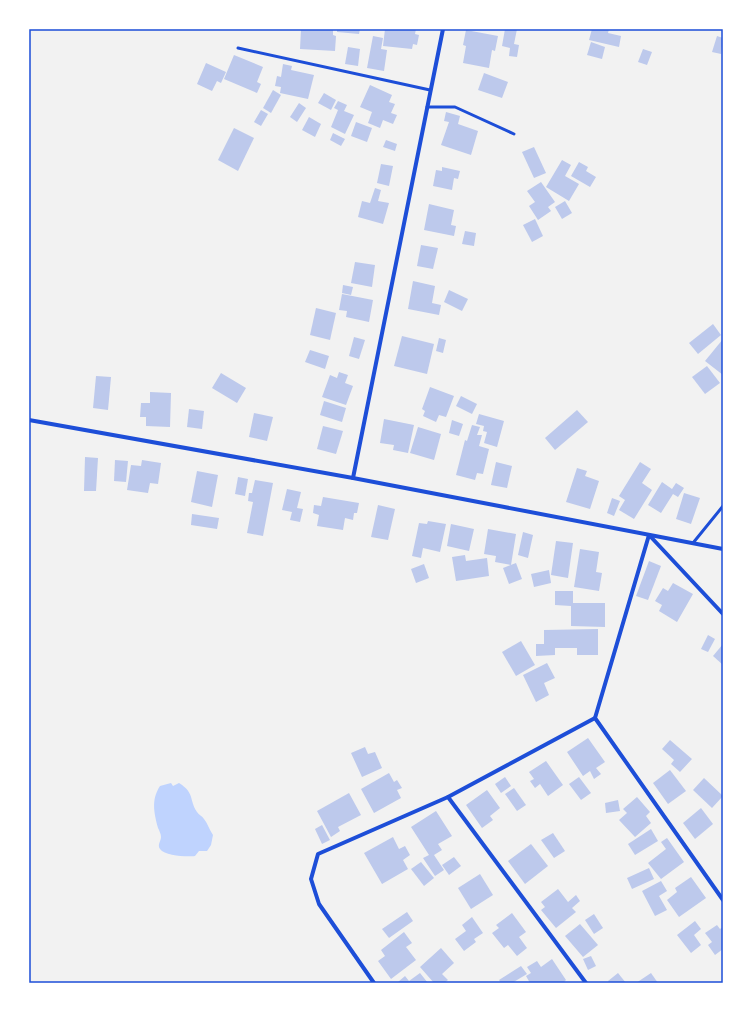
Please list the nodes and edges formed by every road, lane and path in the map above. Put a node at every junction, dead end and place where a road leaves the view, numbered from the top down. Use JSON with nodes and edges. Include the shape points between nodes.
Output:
{"nodes":[{"id":1,"x":443,"y":29,"type":"edge"},
{"id":2,"x":238,"y":48,"type":"dead end"},
{"id":3,"x":430,"y":90,"type":"junction"},
{"id":4,"x":427,"y":107,"type":"junction"},
{"id":5,"x":514,"y":134,"type":"dead end"},
{"id":6,"x":29,"y":420,"type":"edge"},
{"id":7,"x":353,"y":478,"type":"junction"},
{"id":8,"x":723,"y":506,"type":"edge"},
{"id":9,"x":649,"y":535,"type":"junction"},
{"id":10,"x":692,"y":543,"type":"junction"},
{"id":11,"x":723,"y":549,"type":"edge"},
{"id":12,"x":723,"y":614,"type":"edge"},
{"id":13,"x":595,"y":718,"type":"junction"},
{"id":14,"x":448,"y":798,"type":"junction"},
{"id":15,"x":723,"y":900,"type":"edge"},
{"id":16,"x":374,"y":983,"type":"edge"},
{"id":17,"x":586,"y":983,"type":"edge"}],
"edges":[{"from":1,"to":3,"type":"street"},
{"from":2,"to":3,"type":"lane"},
{"from":3,"to":4,"type":"street"},
{"from":4,"to":5,"type":"lane","via":[[455,107]]},
{"from":4,"to":7,"type":"street"},
{"from":6,"to":7,"type":"street"},
{"from":7,"to":9,"type":"street"},
{"from":8,"to":10,"type":"lane"},
{"from":9,"to":10,"type":"street"},
{"from":9,"to":12,"type":"street"},
{"from":9,"to":13,"type":"street"},
{"from":10,"to":11,"type":"street"},
{"from":13,"to":14,"type":"street"},
{"from":13,"to":15,"type":"street"},
{"from":14,"to":16,"type":"street","via":[[318,854],[311,879],[319,904]]},
{"from":14,"to":17,"type":"street"}]}
